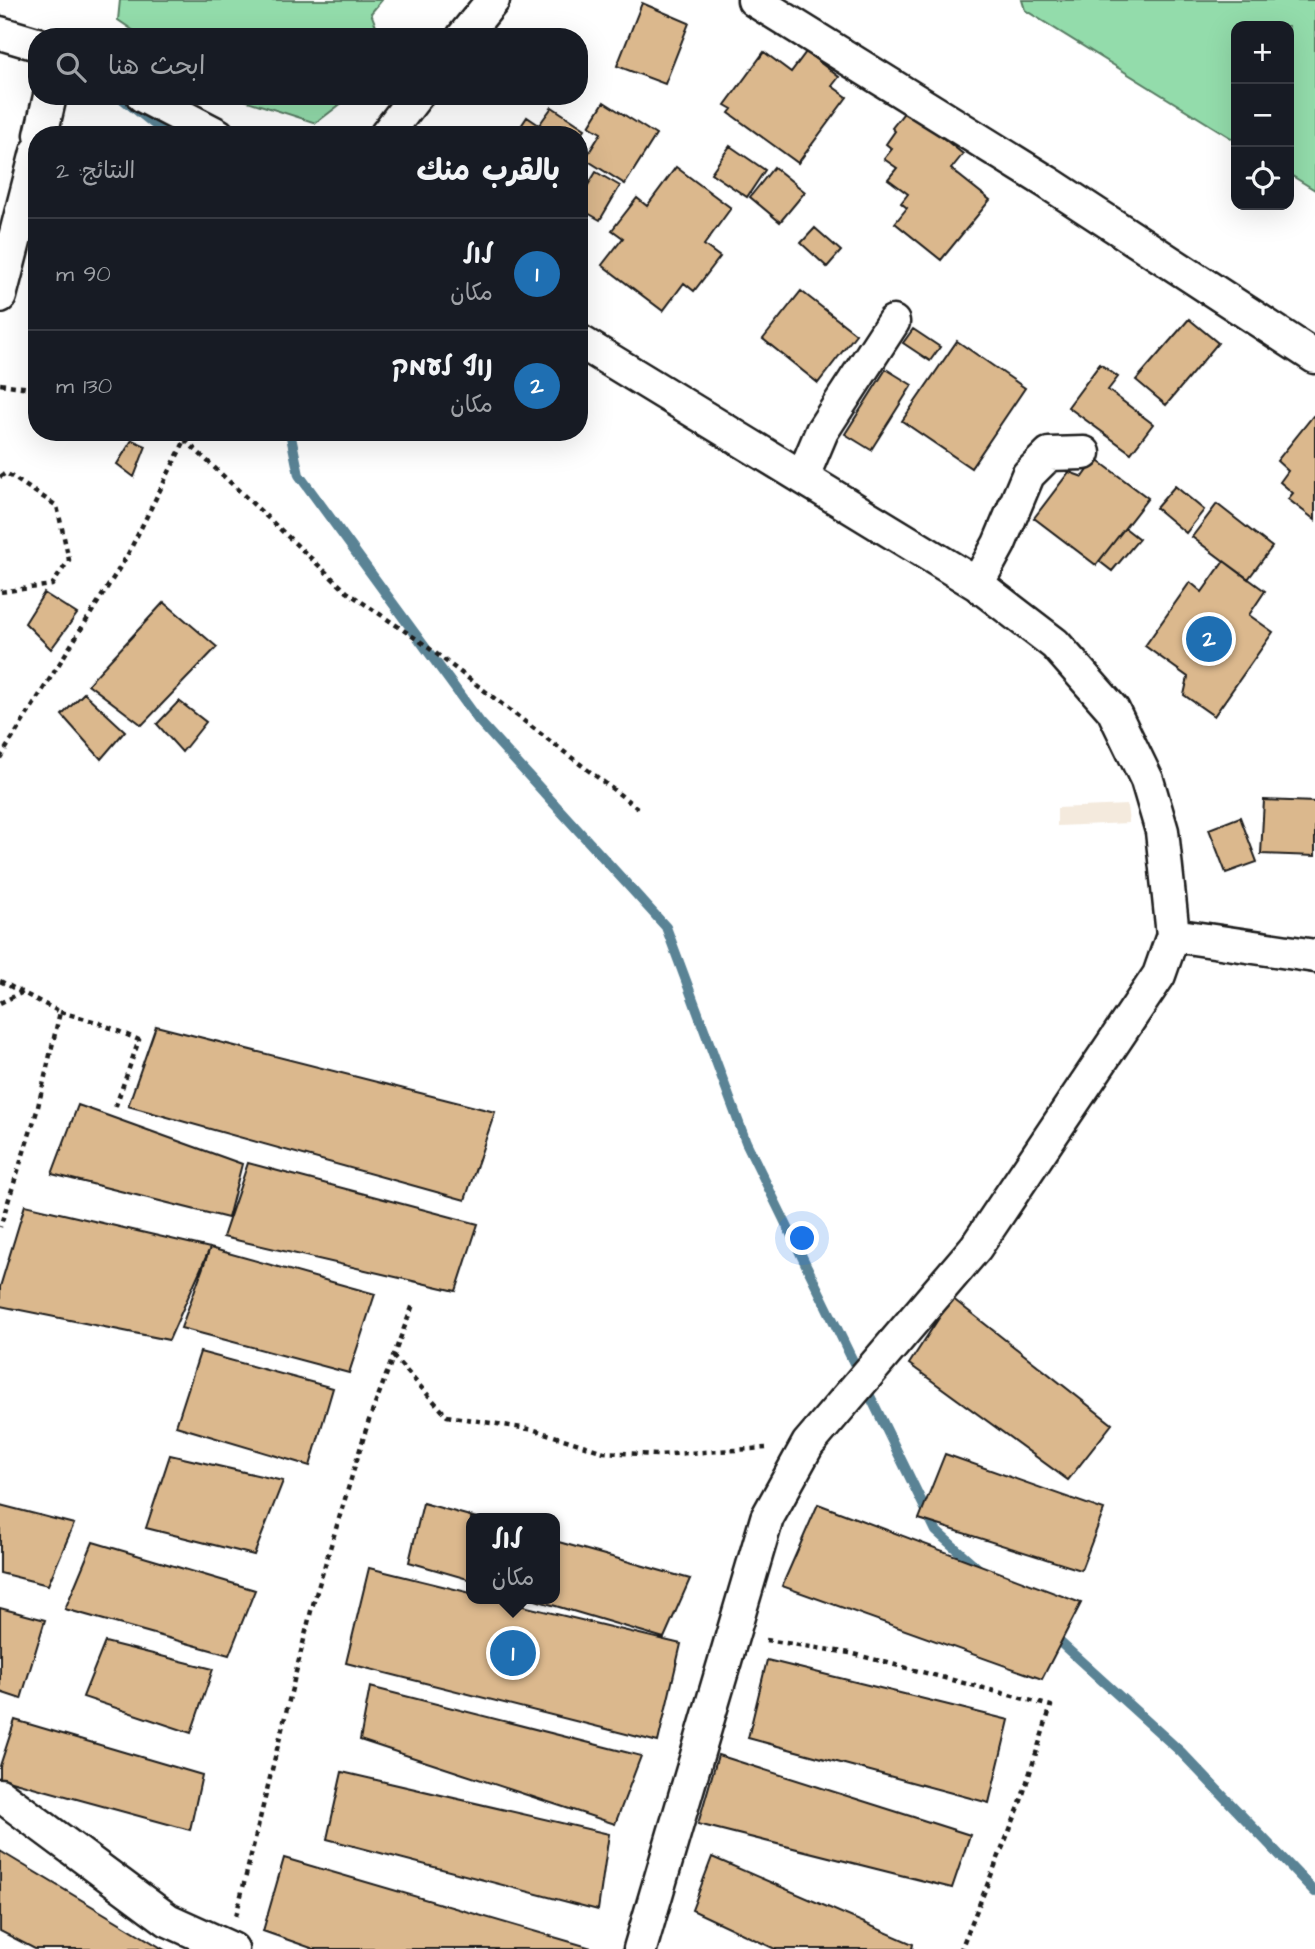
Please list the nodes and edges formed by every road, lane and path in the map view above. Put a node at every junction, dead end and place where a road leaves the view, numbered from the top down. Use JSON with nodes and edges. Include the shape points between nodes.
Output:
{"nodes":[{"id":1,"x":493,"y":0,"type":"edge"},
{"id":2,"x":754,"y":0,"type":"edge"},
{"id":3,"x":470,"y":28,"type":"edge"},
{"id":4,"x":0,"y":33,"type":"edge"},
{"id":5,"x":28,"y":41,"type":"edge"},
{"id":6,"x":48,"y":105,"type":"edge"},
{"id":7,"x":160,"y":105,"type":"edge"},
{"id":8,"x":409,"y":105,"type":"edge"},
{"id":9,"x":43,"y":126,"type":"edge"},
{"id":10,"x":200,"y":126,"type":"edge"},
{"id":11,"x":393,"y":126,"type":"edge"},
{"id":12,"x":28,"y":187,"type":"edge"},
{"id":13,"x":0,"y":296,"type":"edge"},
{"id":14,"x":893,"y":322,"type":"dead end"},
{"id":15,"x":588,"y":346,"type":"edge"},
{"id":16,"x":1315,"y":356,"type":"edge"},
{"id":17,"x":0,"y":384,"type":"edge"},
{"id":18,"x":28,"y":388,"type":"edge"},
{"id":19,"x":185,"y":441,"type":"edge"},
{"id":20,"x":187,"y":441,"type":"edge"},
{"id":21,"x":1084,"y":453,"type":"dead end"},
{"id":22,"x":803,"y":476,"type":"junction"},
{"id":23,"x":0,"y":477,"type":"edge"},
{"id":24,"x":977,"y":584,"type":"junction"},
{"id":25,"x":0,"y":592,"type":"edge"},
{"id":26,"x":0,"y":758,"type":"edge"},
{"id":27,"x":640,"y":810,"type":"dead end"},
{"id":28,"x":1173,"y":936,"type":"junction"},
{"id":29,"x":1315,"y":956,"type":"edge"},
{"id":30,"x":0,"y":981,"type":"edge"},
{"id":31,"x":23,"y":992,"type":"junction"},
{"id":32,"x":0,"y":1003,"type":"edge"},
{"id":33,"x":60,"y":1012,"type":"junction"},
{"id":34,"x":115,"y":1108,"type":"dead end"},
{"id":35,"x":0,"y":1227,"type":"edge"},
{"id":36,"x":414,"y":1302,"type":"dead end"},
{"id":37,"x":393,"y":1356,"type":"junction"},
{"id":38,"x":808,"y":1444,"type":"junction"},
{"id":39,"x":732,"y":1635,"type":"junction"},
{"id":40,"x":0,"y":1795,"type":"edge"},
{"id":41,"x":230,"y":1948,"type":"edge"},
{"id":42,"x":640,"y":1949,"type":"edge"},
{"id":43,"x":961,"y":1949,"type":"edge"}],
"edges":[{"from":1,"to":3,"type":"street"},
{"from":2,"to":16,"type":"street"},
{"from":4,"to":5,"type":"street"},
{"from":6,"to":9,"type":"street"},
{"from":7,"to":10,"type":"street"},
{"from":8,"to":11,"type":"street"},
{"from":12,"to":13,"type":"street"},
{"from":14,"to":22,"type":"street","via":[[822,431]]},
{"from":15,"to":22,"type":"street"},
{"from":17,"to":18,"type":"path"},
{"from":19,"to":26,"type":"path","via":[[127,556]]},
{"from":20,"to":27,"type":"path","via":[[347,592],[421,642]]},
{"from":21,"to":24,"type":"street","via":[[1049,454],[1028,475]]},
{"from":22,"to":24,"type":"street"},
{"from":23,"to":25,"type":"path","via":[[6,473],[57,506],[69,560],[52,585]]},
{"from":24,"to":28,"type":"street","via":[[1055,645],[1113,710],[1147,780],[1162,831]]},
{"from":28,"to":29,"type":"street"},
{"from":28,"to":38,"type":"street","via":[[1159,975],[976,1247]]},
{"from":30,"to":31,"type":"path"},
{"from":31,"to":32,"type":"path"},
{"from":31,"to":33,"type":"path"},
{"from":33,"to":34,"type":"path","via":[[139,1040]]},
{"from":33,"to":35,"type":"path","via":[[37,1111]]},
{"from":36,"to":37,"type":"path"},
{"from":37,"to":38,"type":"path","via":[[447,1416],[535,1430],[604,1452],[657,1455]]},
{"from":37,"to":41,"type":"path","via":[[368,1423],[312,1611]]},
{"from":38,"to":39,"type":"street","via":[[767,1518]]},
{"from":39,"to":42,"type":"street"},
{"from":39,"to":43,"type":"path","via":[[850,1653],[1051,1706],[1019,1807]]},
{"from":40,"to":41,"type":"street","via":[[168,1920]]}]}
